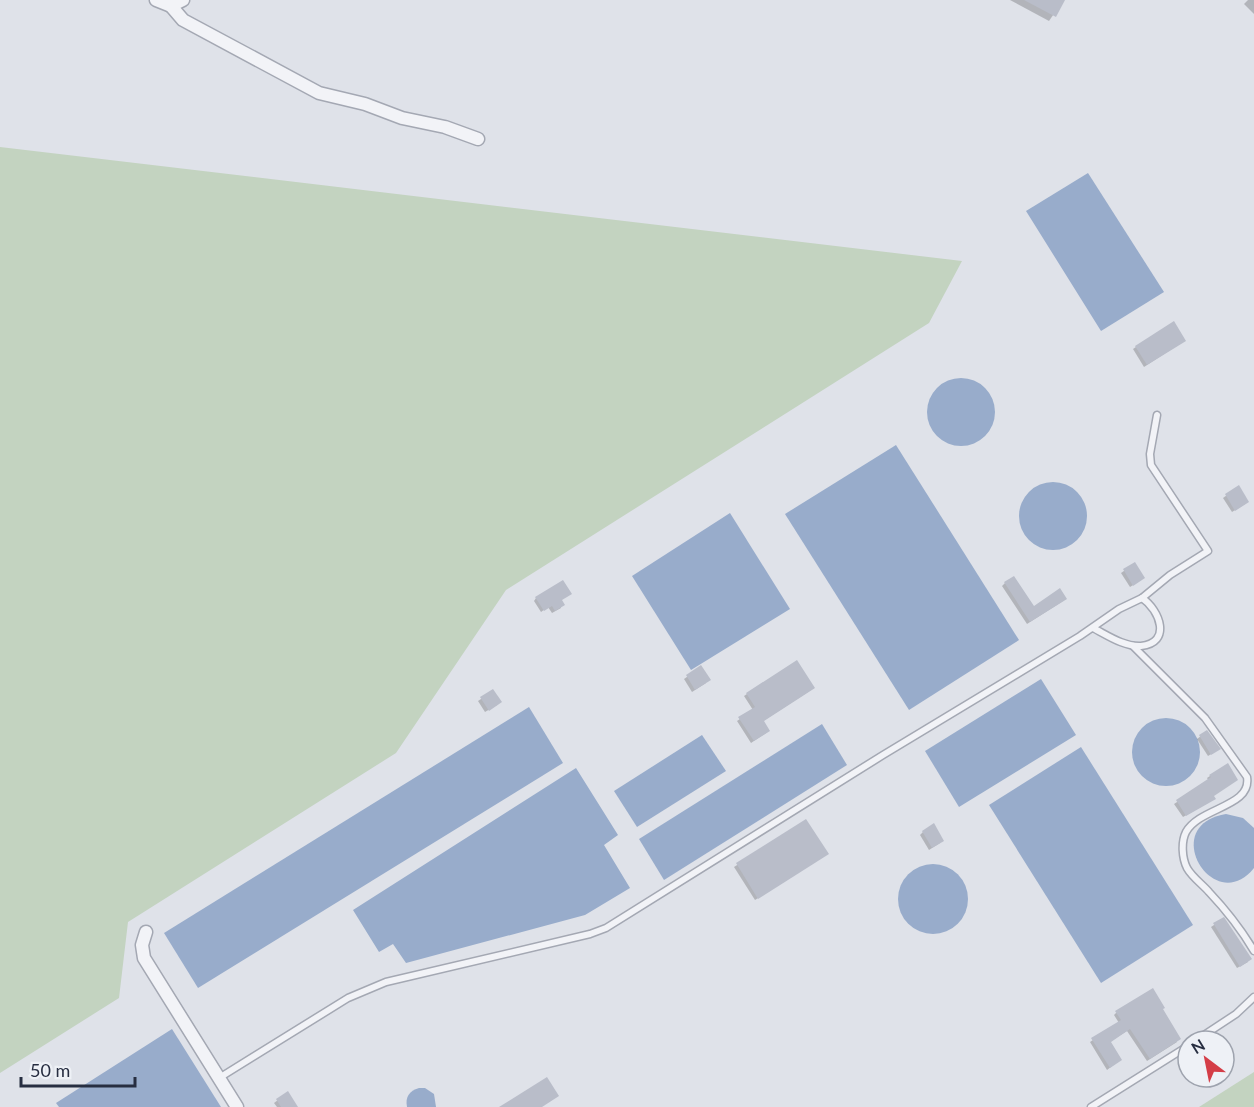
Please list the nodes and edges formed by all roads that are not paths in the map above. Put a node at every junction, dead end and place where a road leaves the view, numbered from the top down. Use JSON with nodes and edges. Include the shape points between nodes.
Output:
{"nodes":[{"id":1,"x":156,"y":0,"type":"edge"},
{"id":2,"x":183,"y":0,"type":"edge"},
{"id":3,"x":171,"y":6,"type":"junction"},
{"id":4,"x":478,"y":139,"type":"dead end"},
{"id":5,"x":1157,"y":415,"type":"dead end"},
{"id":6,"x":1142,"y":598,"type":"junction"},
{"id":7,"x":1093,"y":628,"type":"junction"},
{"id":8,"x":1133,"y":646,"type":"junction"},
{"id":9,"x":146,"y":932,"type":"dead end"},
{"id":10,"x":1254,"y":951,"type":"edge"},
{"id":11,"x":1254,"y":997,"type":"edge"},
{"id":12,"x":1213,"y":1029,"type":"edge"},
{"id":13,"x":1176,"y":1054,"type":"edge"},
{"id":14,"x":219,"y":1078,"type":"junction"},
{"id":15,"x":237,"y":1107,"type":"edge"},
{"id":16,"x":1091,"y":1107,"type":"edge"}],
"edges":[{"from":1,"to":3,"type":"street"},
{"from":2,"to":3,"type":"street"},
{"from":3,"to":4,"type":"street","via":[[183,20],[319,93]]},
{"from":5,"to":6,"type":"lane","via":[[1151,465],[1208,551]]},
{"from":6,"to":7,"type":"lane"},
{"from":6,"to":8,"type":"lane","via":[[1154,608],[1160,633],[1154,641]]},
{"from":7,"to":8,"type":"lane"},
{"from":7,"to":14,"type":"lane","via":[[606,928],[386,982],[348,998]]},
{"from":8,"to":10,"type":"lane","via":[[1205,718],[1246,777],[1243,795],[1197,820],[1186,832],[1183,844],[1188,869],[1237,923]]},
{"from":9,"to":14,"type":"street","via":[[144,958]]},
{"from":11,"to":12,"type":"lane"},
{"from":13,"to":16,"type":"lane"},
{"from":14,"to":15,"type":"street"}]}
